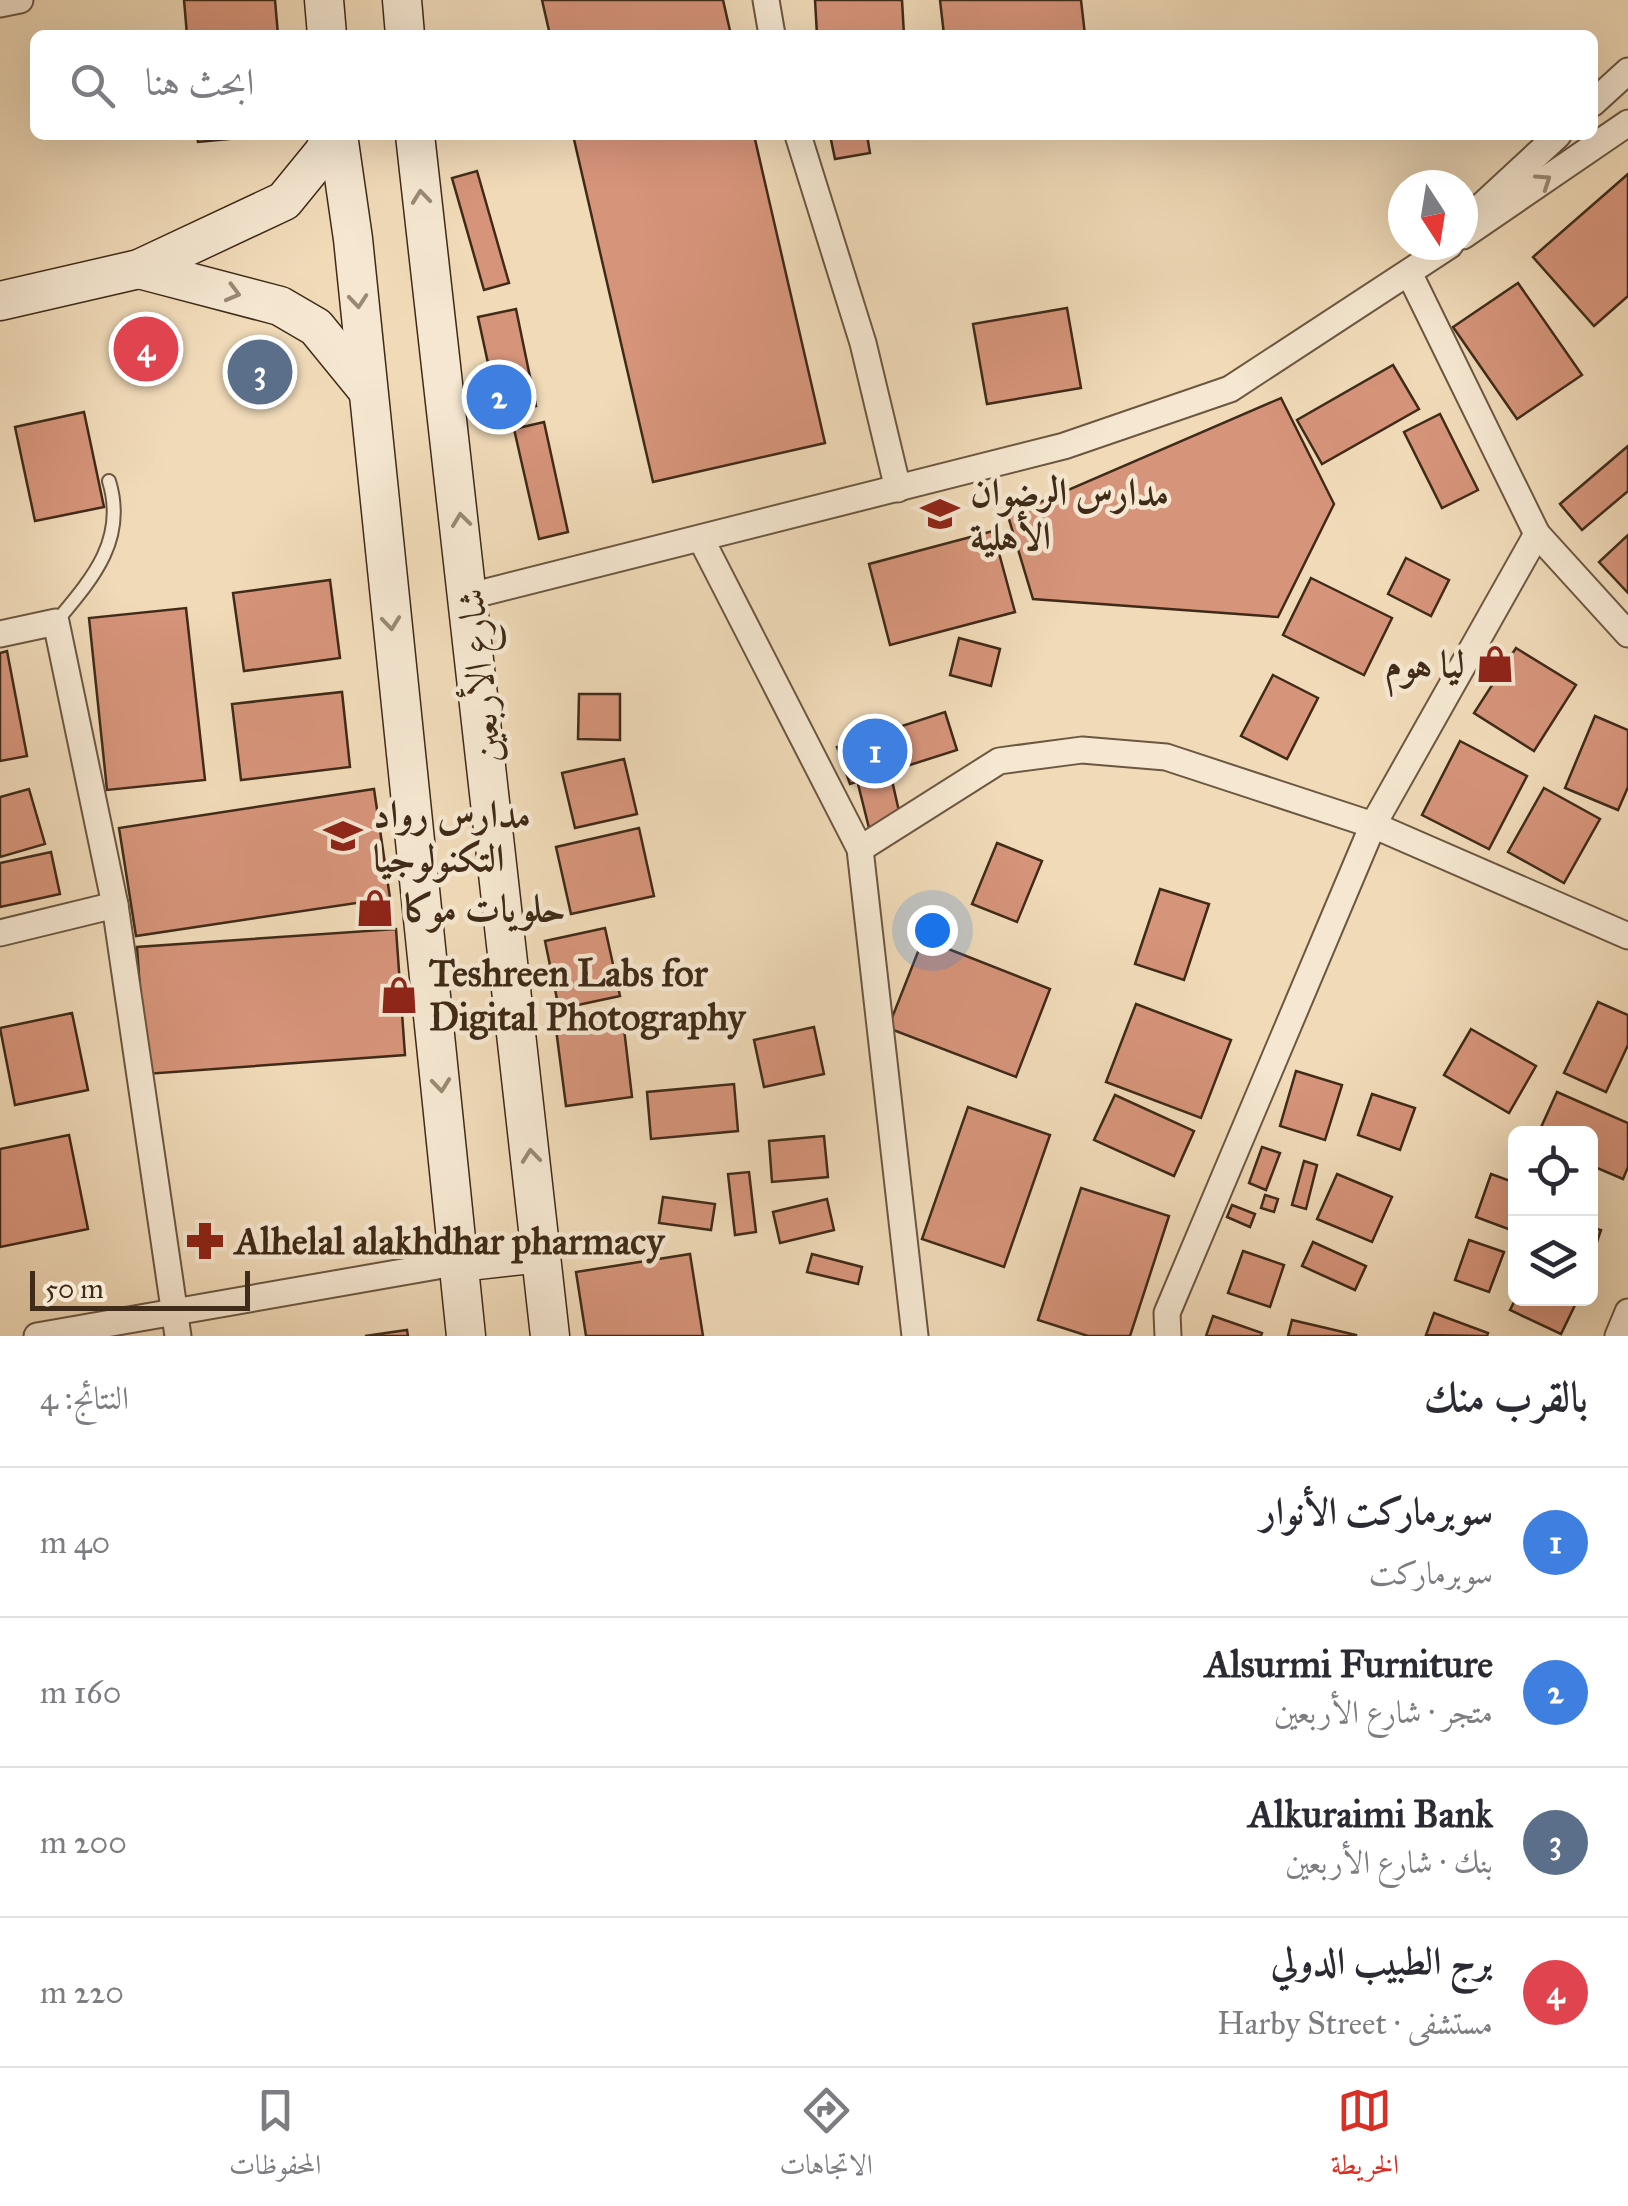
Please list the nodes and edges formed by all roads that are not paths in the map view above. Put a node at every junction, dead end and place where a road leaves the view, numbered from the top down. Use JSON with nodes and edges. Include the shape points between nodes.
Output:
{"nodes":[{"id":1,"x":20,"y":0,"type":"edge"},
{"id":2,"x":324,"y":0,"type":"edge"},
{"id":3,"x":402,"y":0,"type":"edge"},
{"id":4,"x":766,"y":0,"type":"edge"},
{"id":5,"x":0,"y":4,"type":"edge"},
{"id":6,"x":327,"y":30,"type":"edge"},
{"id":7,"x":405,"y":30,"type":"edge"},
{"id":8,"x":771,"y":30,"type":"edge"},
{"id":9,"x":1628,"y":71,"type":"edge"},
{"id":10,"x":1598,"y":98,"type":"edge"},
{"id":11,"x":1628,"y":123,"type":"edge"},
{"id":12,"x":331,"y":140,"type":"edge"},
{"id":13,"x":335,"y":140,"type":"edge"},
{"id":14,"x":416,"y":140,"type":"edge"},
{"id":15,"x":800,"y":140,"type":"edge"},
{"id":16,"x":1553,"y":140,"type":"edge"},
{"id":17,"x":1478,"y":209,"type":"edge"},
{"id":18,"x":1478,"y":226,"type":"edge"},
{"id":19,"x":1422,"y":260,"type":"edge"},
{"id":20,"x":1428,"y":260,"type":"edge"},
{"id":21,"x":138,"y":269,"type":"junction"},
{"id":22,"x":1408,"y":273,"type":"junction"},
{"id":23,"x":0,"y":301,"type":"edge"},
{"id":24,"x":365,"y":386,"type":"junction"},
{"id":25,"x":109,"y":481,"type":"dead end"},
{"id":26,"x":898,"y":489,"type":"junction"},
{"id":27,"x":1537,"y":534,"type":"junction"},
{"id":28,"x":701,"y":539,"type":"junction"},
{"id":29,"x":470,"y":596,"type":"junction"},
{"id":30,"x":56,"y":622,"type":"junction"},
{"id":31,"x":0,"y":634,"type":"edge"},
{"id":32,"x":1628,"y":634,"type":"edge"},
{"id":33,"x":1373,"y":826,"type":"junction"},
{"id":34,"x":860,"y":849,"type":"junction"},
{"id":35,"x":115,"y":905,"type":"junction"},
{"id":36,"x":0,"y":932,"type":"edge"},
{"id":37,"x":1628,"y":936,"type":"edge"},
{"id":38,"x":542,"y":1253,"type":"junction"},
{"id":39,"x":460,"y":1262,"type":"junction"},
{"id":40,"x":174,"y":1308,"type":"junction"},
{"id":41,"x":1628,"y":1312,"type":"edge"},
{"id":42,"x":37,"y":1336,"type":"edge"},
{"id":43,"x":178,"y":1336,"type":"edge"},
{"id":44,"x":466,"y":1336,"type":"edge"},
{"id":45,"x":550,"y":1336,"type":"edge"},
{"id":46,"x":915,"y":1336,"type":"edge"},
{"id":47,"x":1168,"y":1336,"type":"edge"},
{"id":48,"x":1618,"y":1336,"type":"edge"}],
"edges":[{"from":1,"to":5,"type":"street"},
{"from":2,"to":6,"type":"main road"},
{"from":3,"to":7,"type":"main road"},
{"from":4,"to":8,"type":"street"},
{"from":9,"to":10,"type":"street"},
{"from":18,"to":11,"type":"street","one_way":true},
{"from":12,"to":21,"type":"main road","via":[[284,201]]},
{"from":13,"to":24,"type":"main road","one_way":true,"via":[[353,239]]},
{"from":29,"to":14,"type":"main road","name":"شارع الأربعين","one_way":true},
{"from":15,"to":26,"type":"street","via":[[863,343]]},
{"from":16,"to":17,"type":"street"},
{"from":19,"to":22,"type":"street"},
{"from":20,"to":22,"type":"street"},
{"from":21,"to":23,"type":"main road"},
{"from":21,"to":24,"type":"main road","one_way":true,"via":[[280,306],[316,327]]},
{"from":22,"to":26,"type":"street","via":[[1230,389],[1064,446]]},
{"from":22,"to":27,"type":"street"},
{"from":24,"to":39,"type":"main road","one_way":true},
{"from":25,"to":30,"type":"lane","via":[[117,506],[108,555]]},
{"from":26,"to":28,"type":"street"},
{"from":27,"to":32,"type":"street"},
{"from":27,"to":33,"type":"street"},
{"from":28,"to":29,"type":"street"},
{"from":28,"to":34,"type":"street"},
{"from":38,"to":29,"type":"main road","name":"شارع الأربعين","one_way":true},
{"from":30,"to":31,"type":"street"},
{"from":30,"to":35,"type":"street"},
{"from":33,"to":34,"type":"street","via":[[1166,757],[1082,750],[999,762]]},
{"from":33,"to":37,"type":"street"},
{"from":33,"to":47,"type":"street","via":[[1168,1313]]},
{"from":34,"to":46,"type":"street"},
{"from":35,"to":36,"type":"street"},
{"from":35,"to":40,"type":"street"},
{"from":38,"to":39,"type":"main road"},
{"from":38,"to":45,"type":"main road","name":"شارع الأربعين"},
{"from":39,"to":40,"type":"street"},
{"from":39,"to":44,"type":"main road"},
{"from":40,"to":42,"type":"street"},
{"from":40,"to":43,"type":"street"},
{"from":41,"to":48,"type":"street"}]}
